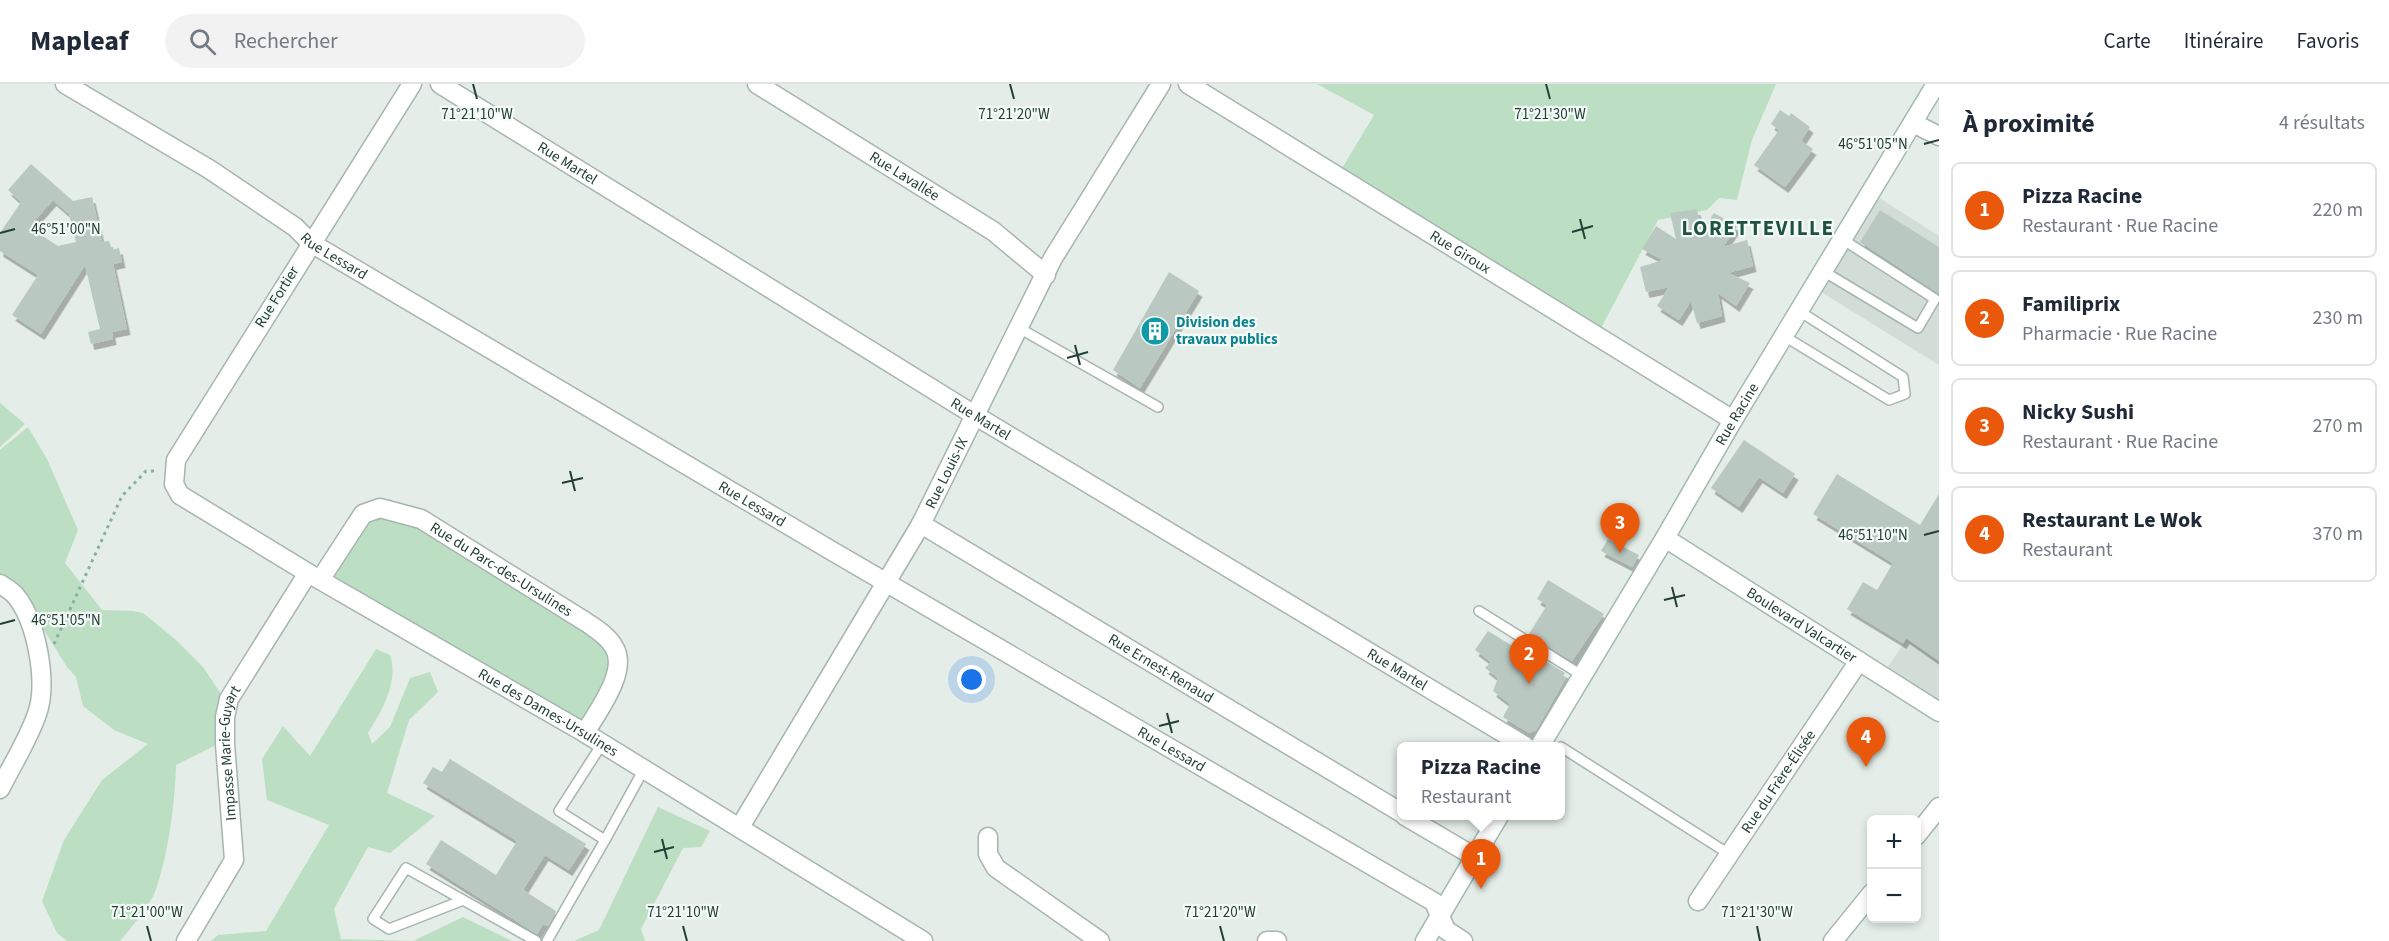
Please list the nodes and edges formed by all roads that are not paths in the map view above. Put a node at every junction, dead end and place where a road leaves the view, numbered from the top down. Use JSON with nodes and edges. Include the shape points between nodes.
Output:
{"nodes":[{"id":1,"x":65,"y":84,"type":"edge"},
{"id":2,"x":412,"y":84,"type":"edge"},
{"id":3,"x":440,"y":84,"type":"edge"},
{"id":4,"x":757,"y":84,"type":"edge"},
{"id":5,"x":1161,"y":84,"type":"edge"},
{"id":6,"x":1188,"y":84,"type":"edge"},
{"id":7,"x":1936,"y":84,"type":"edge"},
{"id":8,"x":1913,"y":123,"type":"junction"},
{"id":9,"x":1939,"y":136,"type":"edge"},
{"id":10,"x":1842,"y":239,"type":"junction"},
{"id":11,"x":311,"y":243,"type":"junction"},
{"id":12,"x":1823,"y":271,"type":"junction"},
{"id":13,"x":1046,"y":275,"type":"junction"},
{"id":14,"x":1799,"y":311,"type":"junction"},
{"id":15,"x":1019,"y":328,"type":"junction"},
{"id":16,"x":1784,"y":336,"type":"junction"},
{"id":17,"x":1158,"y":407,"type":"dead end"},
{"id":18,"x":976,"y":416,"type":"junction"},
{"id":19,"x":1733,"y":420,"type":"junction"},
{"id":20,"x":174,"y":478,"type":"joint"},
{"id":21,"x":921,"y":524,"type":"junction"},
{"id":22,"x":1665,"y":538,"type":"junction"},
{"id":23,"x":314,"y":577,"type":"junction"},
{"id":24,"x":886,"y":582,"type":"junction"},
{"id":25,"x":0,"y":584,"type":"edge"},
{"id":26,"x":1479,"y":611,"type":"dead end"},
{"id":27,"x":1859,"y":661,"type":"junction"},
{"id":28,"x":1583,"y":676,"type":"junction"},
{"id":29,"x":1937,"y":706,"type":"edge"},
{"id":30,"x":585,"y":733,"type":"junction"},
{"id":31,"x":1517,"y":742,"type":"edge"},
{"id":32,"x":1552,"y":742,"type":"edge"},
{"id":33,"x":602,"y":744,"type":"junction"},
{"id":34,"x":1565,"y":753,"type":"edge"},
{"id":35,"x":644,"y":769,"type":"junction"},
{"id":36,"x":0,"y":789,"type":"edge"},
{"id":37,"x":1939,"y":807,"type":"edge"},
{"id":38,"x":1397,"y":810,"type":"edge"},
{"id":39,"x":1413,"y":820,"type":"edge"},
{"id":40,"x":1497,"y":820,"type":"edge"},
{"id":41,"x":740,"y":827,"type":"junction"},
{"id":42,"x":1921,"y":831,"type":"edge"},
{"id":43,"x":988,"y":837,"type":"dead end"},
{"id":44,"x":605,"y":840,"type":"junction"},
{"id":45,"x":1729,"y":854,"type":"junction"},
{"id":46,"x":1475,"y":857,"type":"junction"},
{"id":47,"x":461,"y":901,"type":"junction"},
{"id":48,"x":1698,"y":901,"type":"dead end"},
{"id":49,"x":1867,"y":901,"type":"edge"},
{"id":50,"x":1440,"y":918,"type":"junction"},
{"id":51,"x":1844,"y":938,"type":"edge"},
{"id":52,"x":186,"y":941,"type":"edge"},
{"id":53,"x":536,"y":941,"type":"edge"},
{"id":54,"x":547,"y":941,"type":"edge"},
{"id":55,"x":923,"y":941,"type":"edge"},
{"id":56,"x":1100,"y":941,"type":"edge"},
{"id":57,"x":1267,"y":941,"type":"edge"},
{"id":58,"x":1277,"y":941,"type":"edge"},
{"id":59,"x":1425,"y":941,"type":"edge"},
{"id":60,"x":1463,"y":941,"type":"edge"}],
"edges":[{"from":1,"to":11,"type":"street","name":"Rue Lessard","via":[[209,170],[295,227]]},
{"from":2,"to":11,"type":"street","name":"Rue Fortier"},
{"from":3,"to":18,"type":"street","name":"Rue Martel"},
{"from":4,"to":13,"type":"street","name":"Rue Lavallée","via":[[993,231]]},
{"from":5,"to":13,"type":"street","name":"Rue Louis-IX"},
{"from":6,"to":19,"type":"street","name":"Rue Giroux"},
{"from":7,"to":8,"type":"street","name":"Rue Racine"},
{"from":8,"to":9,"type":"street"},
{"from":8,"to":10,"type":"street","name":"Rue Racine"},
{"from":10,"to":12,"type":"street","name":"Rue Racine"},
{"from":10,"to":12,"type":"lane","via":[[1935,299],[1918,328]]},
{"from":11,"to":20,"type":"street","name":"Rue Fortier","via":[[176,460]]},
{"from":11,"to":24,"type":"street","name":"Rue Lessard"},
{"from":12,"to":14,"type":"street","name":"Rue Racine"},
{"from":13,"to":15,"type":"street","name":"Rue Louis-IX"},
{"from":14,"to":16,"type":"street","name":"Rue Racine"},
{"from":14,"to":16,"type":"lane","via":[[1904,377],[1905,394],[1889,400]]},
{"from":15,"to":17,"type":"lane"},
{"from":15,"to":18,"type":"street","name":"Rue Louis-IX"},
{"from":16,"to":19,"type":"street","name":"Rue Racine"},
{"from":18,"to":21,"type":"street","name":"Rue Louis-IX"},
{"from":18,"to":31,"type":"street","name":"Rue Martel"},
{"from":19,"to":22,"type":"street","name":"Rue Racine"},
{"from":20,"to":23,"type":"street","name":"Rue des Dames-Ursulines","via":[[180,495],[194,506]]},
{"from":21,"to":24,"type":"street","name":"Rue Louis-IX"},
{"from":21,"to":38,"type":"street","name":"Rue Ernest-Renaud"},
{"from":22,"to":27,"type":"street","name":"Boulevard Valcartier"},
{"from":22,"to":28,"type":"street","name":"Rue Racine"},
{"from":23,"to":30,"type":"street","name":"Rue des Dames-Ursulines"},
{"from":23,"to":30,"type":"street","name":"Rue du Parc-des-Ursulines","via":[[363,514],[380,508],[421,519],[586,622],[615,648],[619,662],[615,680]]},
{"from":23,"to":52,"type":"street","name":"Impasse Marie-Guyart","via":[[229,699],[225,744],[234,860]]},
{"from":24,"to":41,"type":"street","name":"Rue Louis-IX"},
{"from":24,"to":50,"type":"street","name":"Rue Lessard","via":[[1434,902]]},
{"from":25,"to":36,"type":"street","via":[[15,594],[29,620],[42,691],[37,714]]},
{"from":26,"to":28,"type":"lane"},
{"from":27,"to":29,"type":"street","name":"Boulevard Valcartier"},
{"from":27,"to":45,"type":"street","name":"Rue du Frère-Élisée"},
{"from":28,"to":32,"type":"street","name":"Rue Racine"},
{"from":30,"to":33,"type":"street","name":"Rue des Dames-Ursulines"},
{"from":33,"to":35,"type":"street","name":"Rue des Dames-Ursulines"},
{"from":33,"to":44,"type":"lane","via":[[559,811]]},
{"from":34,"to":45,"type":"lane"},
{"from":35,"to":41,"type":"street","name":"Rue des Dames-Ursulines"},
{"from":35,"to":44,"type":"lane"},
{"from":37,"to":42,"type":"street"},
{"from":39,"to":46,"type":"street","name":"Rue Ernest-Renaud"},
{"from":40,"to":46,"type":"street"},
{"from":41,"to":55,"type":"street","name":"Rue des Dames-Ursulines"},
{"from":43,"to":56,"type":"street","via":[[988,854],[996,868]]},
{"from":44,"to":54,"type":"lane"},
{"from":45,"to":48,"type":"street","name":"Rue du Frère-Élisée"},
{"from":46,"to":50,"type":"street"},
{"from":47,"to":47,"type":"lane","via":[[406,868],[373,919],[389,929]]},
{"from":47,"to":53,"type":"lane"},
{"from":49,"to":51,"type":"street"},
{"from":50,"to":59,"type":"street"},
{"from":50,"to":60,"type":"street","name":"Rue Lessard","via":[[1446,930]]},
{"from":57,"to":58,"type":"street"}]}
